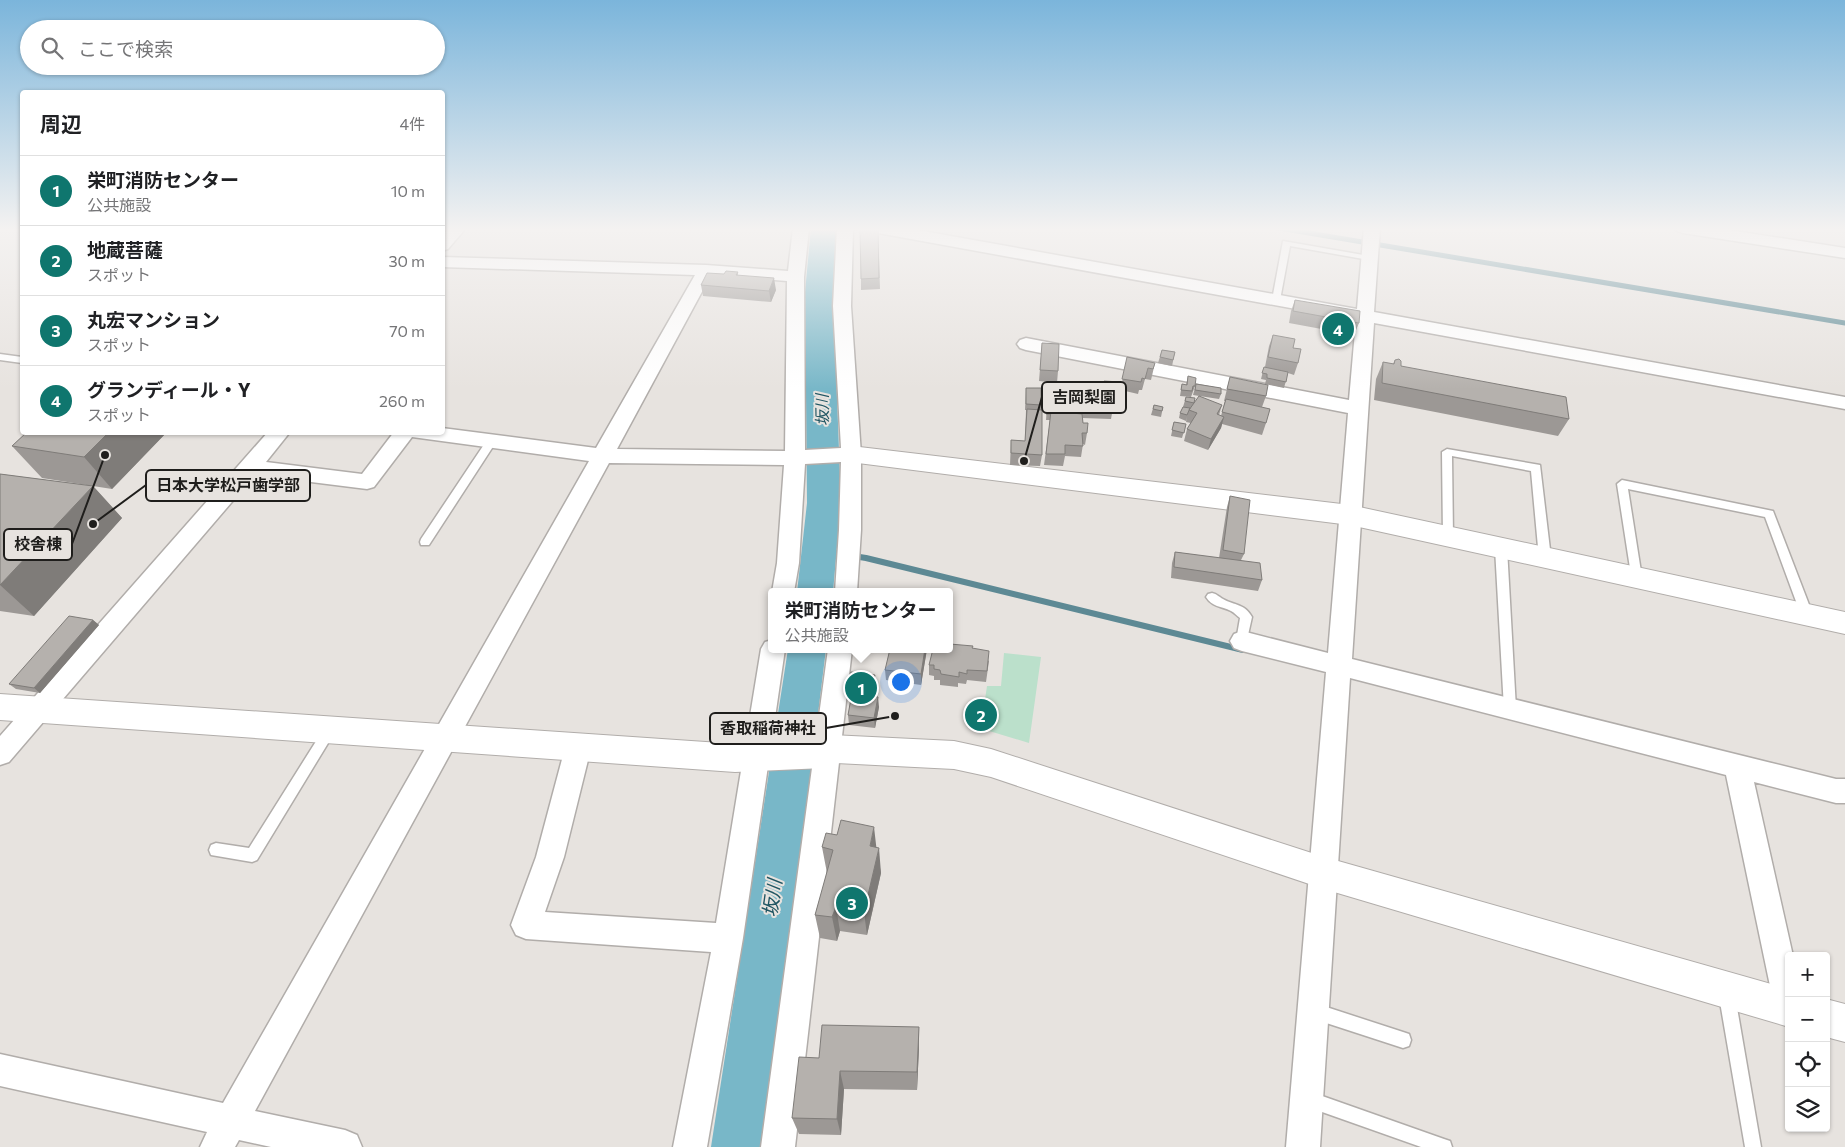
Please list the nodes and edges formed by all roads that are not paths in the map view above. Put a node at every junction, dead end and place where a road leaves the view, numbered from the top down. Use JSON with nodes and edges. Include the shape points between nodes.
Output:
{"nodes":[{"id":1,"x":700,"y":282,"type":"edge"},
{"id":2,"x":796,"y":282,"type":"edge"},
{"id":3,"x":843,"y":282,"type":"edge"},
{"id":4,"x":1174,"y":282,"type":"edge"},
{"id":5,"x":1279,"y":282,"type":"edge"},
{"id":6,"x":1368,"y":282,"type":"edge"},
{"id":7,"x":1276,"y":300,"type":"junction"},
{"id":8,"x":1366,"y":316,"type":"junction"},
{"id":9,"x":1026,"y":344,"type":"dead end"},
{"id":10,"x":0,"y":357,"type":"edge"},
{"id":11,"x":20,"y":360,"type":"edge"},
{"id":12,"x":1845,"y":403,"type":"edge"},
{"id":13,"x":1358,"y":408,"type":"junction"},
{"id":14,"x":277,"y":435,"type":"edge"},
{"id":15,"x":403,"y":435,"type":"edge"},
{"id":16,"x":441,"y":435,"type":"edge"},
{"id":17,"x":491,"y":442,"type":"junction"},
{"id":18,"x":847,"y":455,"type":"junction"},
{"id":19,"x":602,"y":456,"type":"junction"},
{"id":20,"x":799,"y":457,"type":"junction"},
{"id":21,"x":250,"y":467,"type":"junction"},
{"id":22,"x":1350,"y":514,"type":"junction"},
{"id":23,"x":1448,"y":537,"type":"junction"},
{"id":24,"x":425,"y":542,"type":"dead end"},
{"id":25,"x":1501,"y":548,"type":"junction"},
{"id":26,"x":1545,"y":558,"type":"junction"},
{"id":27,"x":1636,"y":578,"type":"junction"},
{"id":28,"x":784,"y":588,"type":"edge"},
{"id":29,"x":846,"y":588,"type":"edge"},
{"id":30,"x":1212,"y":596,"type":"dead end"},
{"id":31,"x":1806,"y":615,"type":"junction"},
{"id":32,"x":1845,"y":623,"type":"edge"},
{"id":33,"x":1242,"y":641,"type":"joint"},
{"id":34,"x":772,"y":653,"type":"edge"},
{"id":35,"x":839,"y":653,"type":"edge"},
{"id":36,"x":1338,"y":666,"type":"junction"},
{"id":37,"x":0,"y":707,"type":"edge"},
{"id":38,"x":39,"y":710,"type":"junction"},
{"id":39,"x":1510,"y":710,"type":"junction"},
{"id":40,"x":330,"y":730,"type":"junction"},
{"id":41,"x":444,"y":739,"type":"junction"},
{"id":42,"x":578,"y":748,"type":"junction"},
{"id":43,"x":821,"y":753,"type":"junction"},
{"id":44,"x":0,"y":754,"type":"edge"},
{"id":45,"x":758,"y":757,"type":"junction"},
{"id":46,"x":1738,"y":768,"type":"junction"},
{"id":47,"x":1845,"y":791,"type":"edge"},
{"id":48,"x":216,"y":850,"type":"dead end"},
{"id":49,"x":1324,"y":873,"type":"junction"},
{"id":50,"x":728,"y":938,"type":"junction"},
{"id":51,"x":1726,"y":990,"type":"junction"},
{"id":52,"x":1787,"y":997,"type":"edge"},
{"id":53,"x":1785,"y":1005,"type":"edge"},
{"id":54,"x":1313,"y":1010,"type":"junction"},
{"id":55,"x":1830,"y":1019,"type":"edge"},
{"id":56,"x":1845,"y":1024,"type":"edge"},
{"id":57,"x":1402,"y":1040,"type":"dead end"},
{"id":58,"x":0,"y":1070,"type":"edge"},
{"id":59,"x":1306,"y":1099,"type":"junction"},
{"id":60,"x":224,"y":1134,"type":"edge"},
{"id":61,"x":345,"y":1147,"type":"edge"},
{"id":62,"x":690,"y":1147,"type":"edge"},
{"id":63,"x":778,"y":1147,"type":"edge"},
{"id":64,"x":1303,"y":1147,"type":"edge"},
{"id":65,"x":1444,"y":1147,"type":"edge"},
{"id":66,"x":1753,"y":1147,"type":"edge"}],
"edges":[{"from":1,"to":19,"type":"street"},
{"from":2,"to":20,"type":"street","via":[[794,393]]},
{"from":3,"to":18,"type":"street"},
{"from":4,"to":7,"type":"street"},
{"from":5,"to":7,"type":"lane"},
{"from":6,"to":8,"type":"street"},
{"from":7,"to":8,"type":"street"},
{"from":8,"to":12,"type":"street"},
{"from":8,"to":13,"type":"street"},
{"from":9,"to":13,"type":"street"},
{"from":10,"to":11,"type":"lane"},
{"from":13,"to":22,"type":"street"},
{"from":14,"to":21,"type":"street"},
{"from":15,"to":21,"type":"street","via":[[367,482]]},
{"from":16,"to":17,"type":"street"},
{"from":17,"to":19,"type":"street"},
{"from":17,"to":24,"type":"lane"},
{"from":18,"to":20,"type":"street"},
{"from":18,"to":22,"type":"street"},
{"from":18,"to":29,"type":"street","via":[[850,530]]},
{"from":19,"to":20,"type":"street"},
{"from":19,"to":41,"type":"street"},
{"from":20,"to":28,"type":"street"},
{"from":21,"to":38,"type":"street"},
{"from":22,"to":23,"type":"street"},
{"from":22,"to":36,"type":"street"},
{"from":23,"to":25,"type":"street"},
{"from":23,"to":26,"type":"lane","via":[[1447,452],[1536,468]]},
{"from":25,"to":26,"type":"street"},
{"from":25,"to":39,"type":"lane"},
{"from":26,"to":27,"type":"street"},
{"from":27,"to":31,"type":"street"},
{"from":27,"to":31,"type":"lane","via":[[1622,484],[1769,514]]},
{"from":30,"to":33,"type":"lane","via":[[1222,604],[1235,607],[1246,617]]},
{"from":31,"to":32,"type":"street"},
{"from":33,"to":36,"type":"street"},
{"from":34,"to":45,"type":"street"},
{"from":35,"to":43,"type":"street"},
{"from":36,"to":39,"type":"street"},
{"from":36,"to":49,"type":"street"},
{"from":37,"to":38,"type":"street"},
{"from":38,"to":40,"type":"street"},
{"from":38,"to":44,"type":"street"},
{"from":39,"to":46,"type":"street"},
{"from":40,"to":41,"type":"street"},
{"from":40,"to":48,"type":"lane","via":[[252,855]]},
{"from":41,"to":42,"type":"street"},
{"from":41,"to":60,"type":"street"},
{"from":42,"to":45,"type":"street"},
{"from":42,"to":50,"type":"street","via":[[550,857],[526,925]]},
{"from":43,"to":45,"type":"street"},
{"from":43,"to":49,"type":"street","via":[[831,749],[968,757]]},
{"from":43,"to":63,"type":"street"},
{"from":45,"to":50,"type":"street"},
{"from":46,"to":47,"type":"street"},
{"from":46,"to":52,"type":"street"},
{"from":49,"to":51,"type":"street"},
{"from":49,"to":54,"type":"street"},
{"from":50,"to":62,"type":"street"},
{"from":51,"to":53,"type":"street"},
{"from":51,"to":66,"type":"lane"},
{"from":54,"to":57,"type":"lane"},
{"from":54,"to":59,"type":"street"},
{"from":55,"to":56,"type":"street"},
{"from":58,"to":60,"type":"street"},
{"from":59,"to":64,"type":"street"},
{"from":59,"to":65,"type":"lane"},
{"from":60,"to":61,"type":"street"}]}
